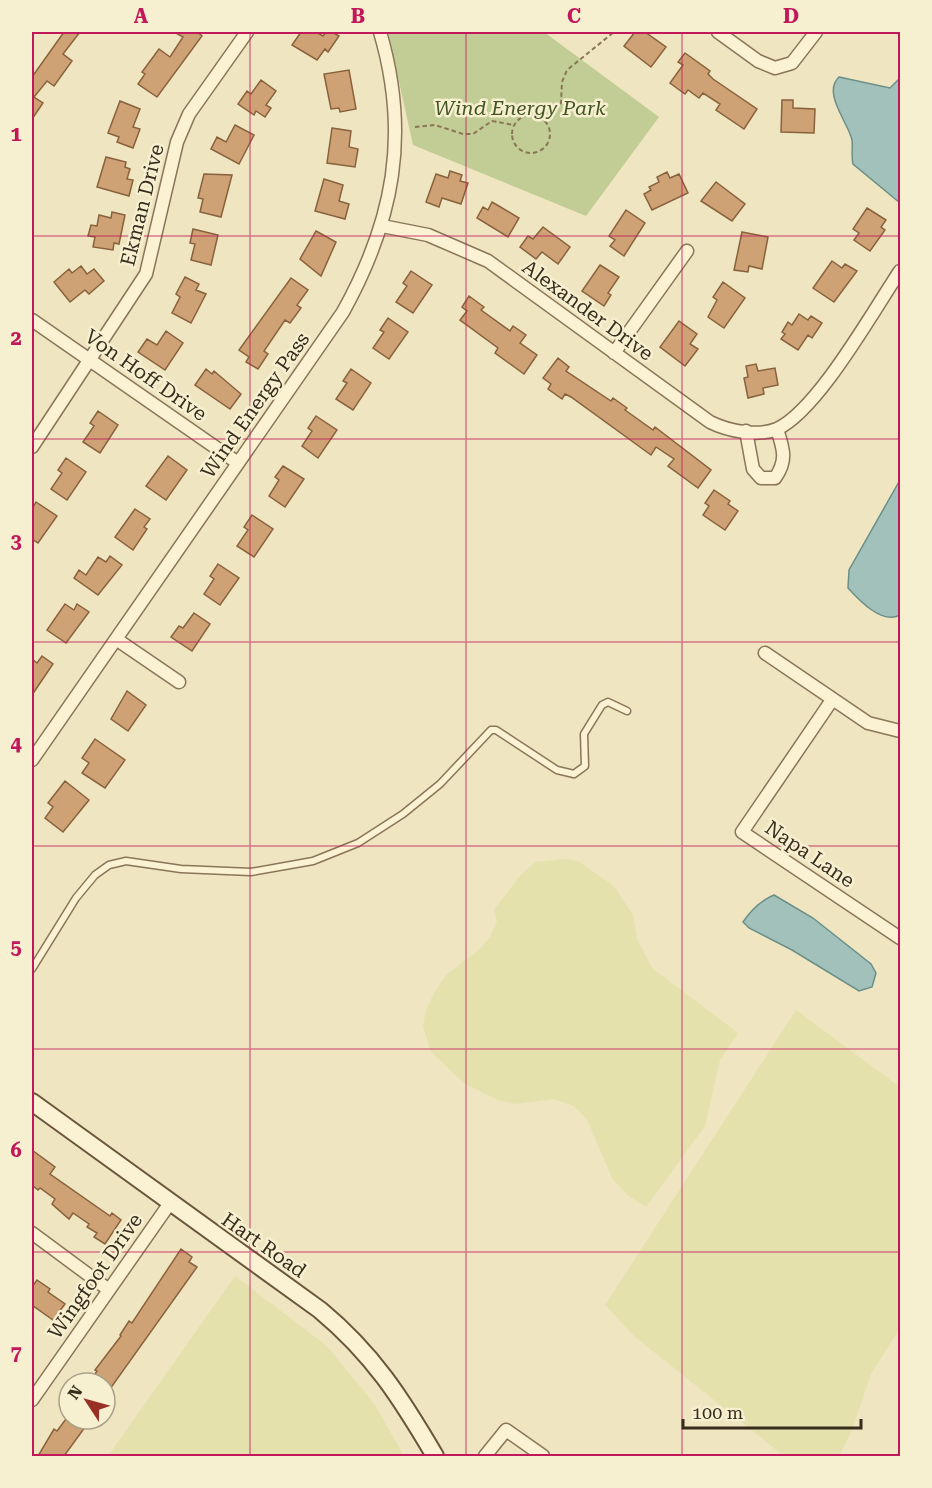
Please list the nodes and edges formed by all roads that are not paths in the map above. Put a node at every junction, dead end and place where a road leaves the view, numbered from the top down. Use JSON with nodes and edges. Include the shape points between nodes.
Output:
{"nodes":[{"id":1,"x":247,"y":32,"type":"edge"},
{"id":2,"x":380,"y":32,"type":"edge"},
{"id":3,"x":718,"y":32,"type":"edge"},
{"id":4,"x":816,"y":32,"type":"edge"},
{"id":5,"x":382,"y":226,"type":"junction"},
{"id":6,"x":687,"y":251,"type":"dead end"},
{"id":7,"x":900,"y":271,"type":"edge"},
{"id":8,"x":32,"y":320,"type":"edge"},
{"id":9,"x":614,"y":353,"type":"junction"},
{"id":10,"x":92,"y":359,"type":"junction"},
{"id":11,"x":771,"y":430,"type":"junction"},
{"id":12,"x":746,"y":431,"type":"junction"},
{"id":13,"x":32,"y":447,"type":"edge"},
{"id":14,"x":238,"y":463,"type":"junction"},
{"id":15,"x":117,"y":639,"type":"junction"},
{"id":16,"x":765,"y":652,"type":"dead end"},
{"id":17,"x":179,"y":682,"type":"dead end"},
{"id":18,"x":832,"y":700,"type":"junction"},
{"id":19,"x":627,"y":711,"type":"dead end"},
{"id":20,"x":900,"y":731,"type":"edge"},
{"id":21,"x":32,"y":760,"type":"edge"},
{"id":22,"x":900,"y":938,"type":"edge"},
{"id":23,"x":32,"y":969,"type":"edge"},
{"id":24,"x":32,"y":1102,"type":"edge"},
{"id":25,"x":170,"y":1203,"type":"junction"},
{"id":26,"x":32,"y":1233,"type":"edge"},
{"id":27,"x":109,"y":1290,"type":"junction"},
{"id":28,"x":32,"y":1400,"type":"edge"},
{"id":29,"x":435,"y":1456,"type":"edge"},
{"id":30,"x":485,"y":1456,"type":"edge"},
{"id":31,"x":543,"y":1456,"type":"edge"}],
"edges":[{"from":1,"to":10,"type":"street","name":"Ekman Drive","via":[[189,114],[177,142],[146,274]]},
{"from":2,"to":5,"type":"street","name":"Wind Energy Pass","via":[[395,122],[393,174]]},
{"from":3,"to":4,"type":"street","via":[[758,61],[775,68],[792,63]]},
{"from":5,"to":9,"type":"street","name":"Alexander Drive","via":[[428,235],[488,261]]},
{"from":5,"to":14,"type":"street","name":"Wind Energy Pass","via":[[366,270],[343,312]]},
{"from":6,"to":9,"type":"street"},
{"from":7,"to":11,"type":"street","via":[[810,403],[801,414]]},
{"from":8,"to":10,"type":"street","name":"Von Hoff Drive"},
{"from":9,"to":12,"type":"street","name":"Alexander Drive","via":[[710,422]]},
{"from":10,"to":13,"type":"street","name":"Ekman Drive"},
{"from":10,"to":14,"type":"street","name":"Von Hoff Drive"},
{"from":11,"to":12,"type":"street","name":"Alexander Drive"},
{"from":11,"to":12,"type":"street","via":[[784,453],[782,468],[775,478],[761,478],[753,469]]},
{"from":14,"to":15,"type":"street","name":"Wind Energy Pass"},
{"from":15,"to":17,"type":"street"},
{"from":15,"to":21,"type":"street","name":"Wind Energy Pass"},
{"from":16,"to":18,"type":"street"},
{"from":18,"to":20,"type":"street","via":[[868,723]]},
{"from":18,"to":22,"type":"street","name":"Napa Lane","via":[[742,832]]},
{"from":19,"to":23,"type":"lane","via":[[612,703],[602,705],[584,734],[585,766],[574,774],[557,770],[491,730],[440,784],[403,814],[358,843],[313,861],[251,872],[181,869],[126,861],[109,865],[76,898]]},
{"from":24,"to":25,"type":"street","name":"Hart Road"},
{"from":25,"to":27,"type":"street","name":"Wingfoot Drive"},
{"from":25,"to":29,"type":"street","name":"Hart Road","via":[[354,1338],[410,1413]]},
{"from":26,"to":27,"type":"street"},
{"from":27,"to":28,"type":"street","name":"Wingfoot Drive"},
{"from":30,"to":31,"type":"street","via":[[506,1430]]}]}
